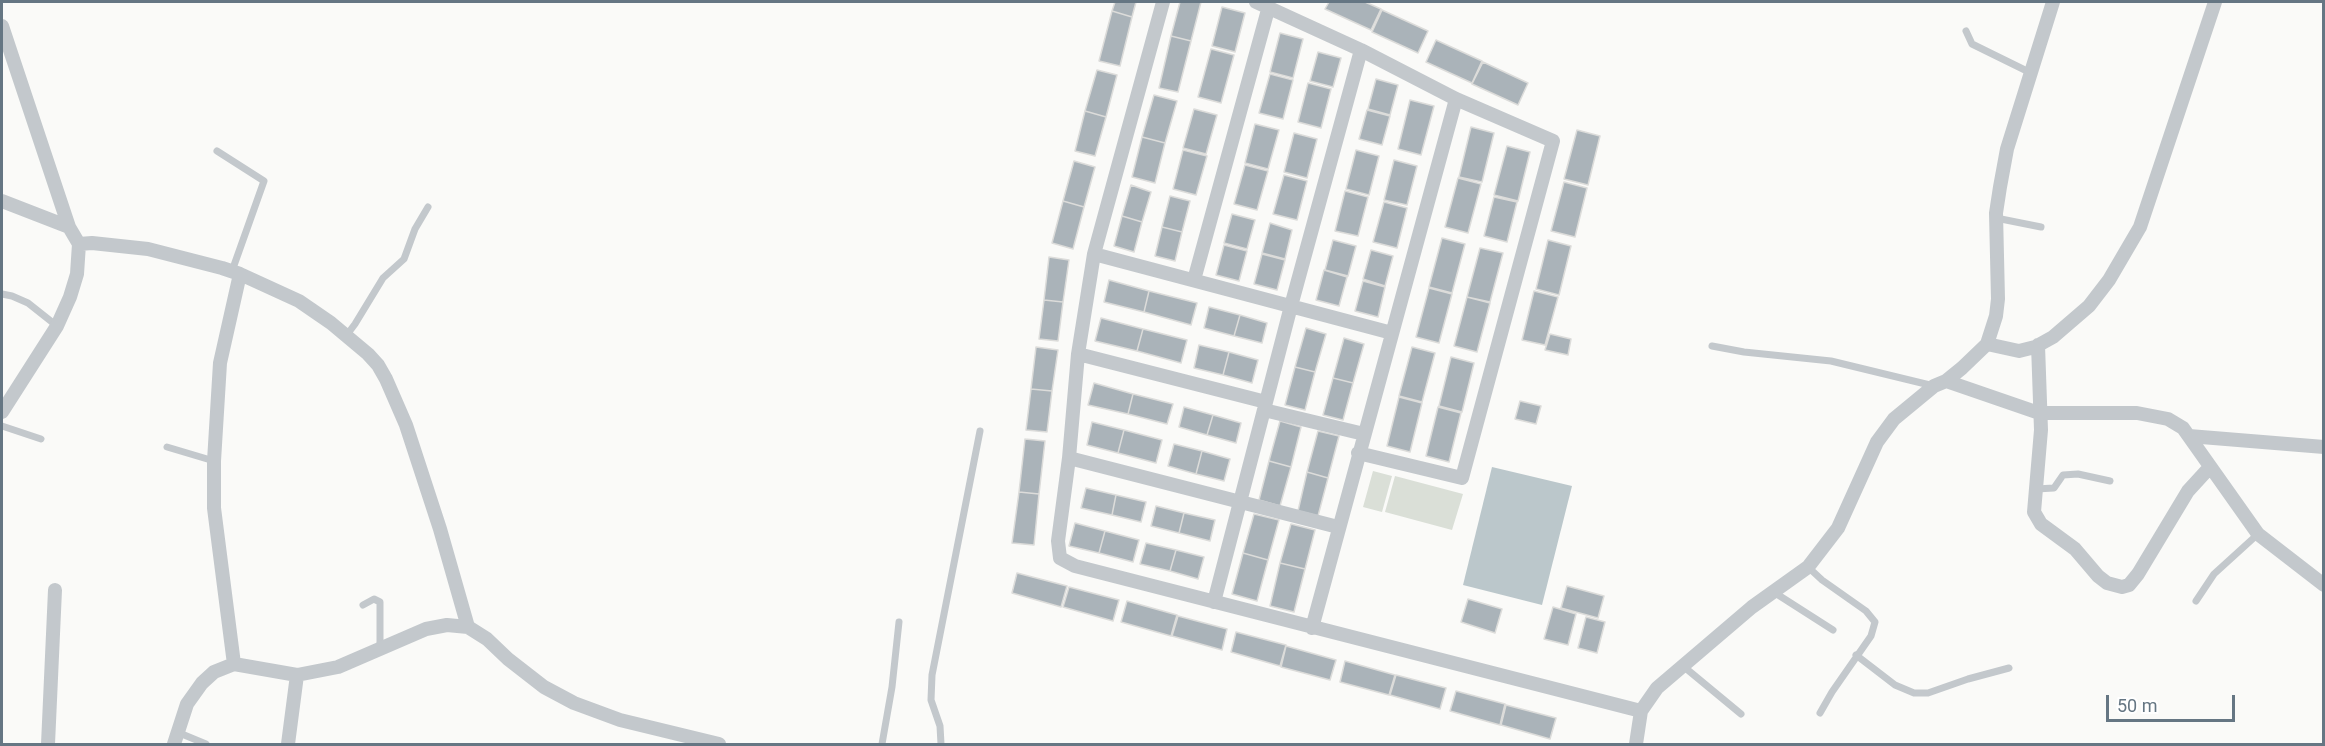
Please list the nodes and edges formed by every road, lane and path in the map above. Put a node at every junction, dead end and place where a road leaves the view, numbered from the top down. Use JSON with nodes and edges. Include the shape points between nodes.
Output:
{"nodes":[{"id":1,"x":1163,"y":2,"type":"edge"},
{"id":2,"x":2037,"y":2,"type":"edge"},
{"id":3,"x":2215,"y":2,"type":"edge"},
{"id":4,"x":1262,"y":4,"type":"edge"},
{"id":5,"x":2052,"y":4,"type":"edge"},
{"id":6,"x":2,"y":26,"type":"edge"},
{"id":7,"x":1966,"y":30,"type":"dead end"},
{"id":8,"x":1361,"y":50,"type":"junction"},
{"id":9,"x":2031,"y":73,"type":"junction"},
{"id":10,"x":1456,"y":99,"type":"junction"},
{"id":11,"x":217,"y":151,"type":"dead end"},
{"id":12,"x":2,"y":201,"type":"edge"},
{"id":13,"x":428,"y":207,"type":"dead end"},
{"id":14,"x":1996,"y":218,"type":"junction"},
{"id":15,"x":69,"y":227,"type":"junction"},
{"id":16,"x":2042,"y":227,"type":"dead end"},
{"id":17,"x":79,"y":244,"type":"junction"},
{"id":18,"x":1094,"y":254,"type":"junction"},
{"id":19,"x":236,"y":273,"type":"junction"},
{"id":20,"x":1194,"y":280,"type":"junction"},
{"id":21,"x":2,"y":294,"type":"edge"},
{"id":22,"x":1291,"y":306,"type":"junction"},
{"id":23,"x":57,"y":326,"type":"junction"},
{"id":24,"x":1392,"y":333,"type":"junction"},
{"id":25,"x":346,"y":336,"type":"junction"},
{"id":26,"x":1987,"y":344,"type":"junction"},
{"id":27,"x":2038,"y":345,"type":"junction"},
{"id":28,"x":1712,"y":346,"type":"dead end"},
{"id":29,"x":1078,"y":354,"type":"junction"},
{"id":30,"x":1940,"y":384,"type":"junction"},
{"id":31,"x":1265,"y":406,"type":"junction"},
{"id":32,"x":2,"y":412,"type":"edge"},
{"id":33,"x":2039,"y":413,"type":"junction"},
{"id":34,"x":2,"y":426,"type":"edge"},
{"id":35,"x":980,"y":431,"type":"dead end"},
{"id":36,"x":1364,"y":434,"type":"junction"},
{"id":37,"x":2189,"y":436,"type":"junction"},
{"id":38,"x":41,"y":439,"type":"dead end"},
{"id":39,"x":167,"y":447,"type":"dead end"},
{"id":40,"x":2324,"y":447,"type":"edge"},
{"id":41,"x":1358,"y":453,"type":"junction"},
{"id":42,"x":1069,"y":458,"type":"junction"},
{"id":43,"x":214,"y":461,"type":"junction"},
{"id":44,"x":2210,"y":467,"type":"junction"},
{"id":45,"x":2110,"y":481,"type":"dead end"},
{"id":46,"x":2036,"y":489,"type":"junction"},
{"id":47,"x":1241,"y":501,"type":"junction"},
{"id":48,"x":1338,"y":527,"type":"junction"},
{"id":49,"x":2258,"y":534,"type":"junction"},
{"id":50,"x":1808,"y":567,"type":"junction"},
{"id":51,"x":2324,"y":585,"type":"edge"},
{"id":52,"x":55,"y":590,"type":"dead end"},
{"id":53,"x":1772,"y":591,"type":"junction"},
{"id":54,"x":2196,"y":601,"type":"dead end"},
{"id":55,"x":1214,"y":602,"type":"junction"},
{"id":56,"x":363,"y":605,"type":"dead end"},
{"id":57,"x":899,"y":622,"type":"dead end"},
{"id":58,"x":468,"y":627,"type":"junction"},
{"id":59,"x":1312,"y":628,"type":"junction"},
{"id":60,"x":1833,"y":630,"type":"dead end"},
{"id":61,"x":380,"y":650,"type":"junction"},
{"id":62,"x":1856,"y":655,"type":"junction"},
{"id":63,"x":234,"y":664,"type":"junction"},
{"id":64,"x":1683,"y":666,"type":"junction"},
{"id":65,"x":2009,"y":668,"type":"dead end"},
{"id":66,"x":297,"y":675,"type":"junction"},
{"id":67,"x":1641,"y":711,"type":"junction"},
{"id":68,"x":1821,"y":713,"type":"dead end"},
{"id":69,"x":1741,"y":714,"type":"dead end"},
{"id":70,"x":176,"y":738,"type":"edge"},
{"id":71,"x":48,"y":744,"type":"edge"},
{"id":72,"x":206,"y":744,"type":"edge"},
{"id":73,"x":288,"y":744,"type":"edge"},
{"id":74,"x":719,"y":744,"type":"edge"},
{"id":75,"x":882,"y":744,"type":"edge"},
{"id":76,"x":941,"y":744,"type":"edge"},
{"id":77,"x":1636,"y":744,"type":"edge"}],
"edges":[{"from":1,"to":18,"type":"street"},
{"from":2,"to":5,"type":"street"},
{"from":3,"to":27,"type":"street","via":[[2140,227],[2089,306]]},
{"from":4,"to":8,"type":"street"},
{"from":4,"to":20,"type":"street"},
{"from":5,"to":9,"type":"street"},
{"from":6,"to":15,"type":"street"},
{"from":7,"to":9,"type":"lane","via":[[1972,44]]},
{"from":8,"to":10,"type":"street"},
{"from":8,"to":22,"type":"street"},
{"from":9,"to":14,"type":"street","via":[[2007,149]]},
{"from":10,"to":24,"type":"street"},
{"from":10,"to":41,"type":"street","via":[[1553,141],[1462,478]]},
{"from":11,"to":19,"type":"lane","via":[[264,181]]},
{"from":12,"to":15,"type":"street"},
{"from":13,"to":25,"type":"lane","via":[[415,228],[404,259],[383,278]]},
{"from":14,"to":16,"type":"lane"},
{"from":14,"to":26,"type":"street","via":[[1998,299]]},
{"from":15,"to":17,"type":"street"},
{"from":17,"to":19,"type":"street","via":[[148,249]]},
{"from":17,"to":23,"type":"street","via":[[77,274]]},
{"from":18,"to":20,"type":"street"},
{"from":18,"to":29,"type":"street"},
{"from":19,"to":25,"type":"street","via":[[299,301]]},
{"from":19,"to":43,"type":"street","via":[[220,363]]},
{"from":20,"to":22,"type":"street"},
{"from":21,"to":23,"type":"lane","via":[[28,303]]},
{"from":22,"to":24,"type":"street"},
{"from":22,"to":31,"type":"street"},
{"from":23,"to":32,"type":"street"},
{"from":24,"to":36,"type":"street"},
{"from":25,"to":58,"type":"street","via":[[378,365],[406,425]]},
{"from":26,"to":27,"type":"street","via":[[2019,351]]},
{"from":26,"to":30,"type":"street"},
{"from":27,"to":33,"type":"street"},
{"from":28,"to":30,"type":"lane","via":[[1831,361]]},
{"from":29,"to":31,"type":"street"},
{"from":29,"to":42,"type":"street"},
{"from":30,"to":33,"type":"street"},
{"from":30,"to":50,"type":"street","via":[[1894,419],[1877,442],[1838,528]]},
{"from":31,"to":36,"type":"street"},
{"from":31,"to":47,"type":"street"},
{"from":33,"to":37,"type":"street","via":[[2157,416],[2183,428]]},
{"from":33,"to":46,"type":"street"},
{"from":34,"to":38,"type":"lane"},
{"from":35,"to":76,"type":"lane","via":[[932,675],[931,700],[940,726]]},
{"from":36,"to":41,"type":"street"},
{"from":37,"to":40,"type":"street"},
{"from":37,"to":44,"type":"street"},
{"from":39,"to":43,"type":"lane"},
{"from":41,"to":48,"type":"street"},
{"from":42,"to":47,"type":"street"},
{"from":42,"to":55,"type":"street","via":[[1058,541],[1060,558],[1075,566]]},
{"from":43,"to":63,"type":"street","via":[[214,508]]},
{"from":44,"to":46,"type":"street","via":[[2188,491],[2138,574],[2129,585],[2122,586],[2107,583],[2075,549],[2041,524],[2034,512]]},
{"from":44,"to":49,"type":"street"},
{"from":45,"to":46,"type":"lane","via":[[2063,474],[2054,488]]},
{"from":47,"to":48,"type":"street"},
{"from":47,"to":55,"type":"street"},
{"from":48,"to":59,"type":"street"},
{"from":49,"to":51,"type":"street"},
{"from":49,"to":54,"type":"lane","via":[[2214,574]]},
{"from":50,"to":53,"type":"street"},
{"from":50,"to":62,"type":"lane","via":[[1875,622],[1871,636]]},
{"from":52,"to":71,"type":"street"},
{"from":53,"to":60,"type":"lane"},
{"from":53,"to":64,"type":"street"},
{"from":55,"to":59,"type":"street"},
{"from":56,"to":61,"type":"lane","via":[[374,599],[380,602]]},
{"from":57,"to":75,"type":"lane"},
{"from":58,"to":61,"type":"street","via":[[426,629]]},
{"from":58,"to":74,"type":"street","via":[[544,687],[574,703],[620,720]]},
{"from":59,"to":67,"type":"street"},
{"from":61,"to":66,"type":"street","via":[[338,667]]},
{"from":62,"to":65,"type":"lane","via":[[1895,685],[1914,693],[1929,693]]},
{"from":62,"to":68,"type":"lane"},
{"from":63,"to":66,"type":"street"},
{"from":63,"to":70,"type":"street","via":[[214,672],[202,683],[187,704]]},
{"from":64,"to":67,"type":"street","via":[[1657,688]]},
{"from":64,"to":69,"type":"lane"},
{"from":66,"to":73,"type":"street"},
{"from":67,"to":77,"type":"street"},
{"from":70,"to":72,"type":"lane"}]}
